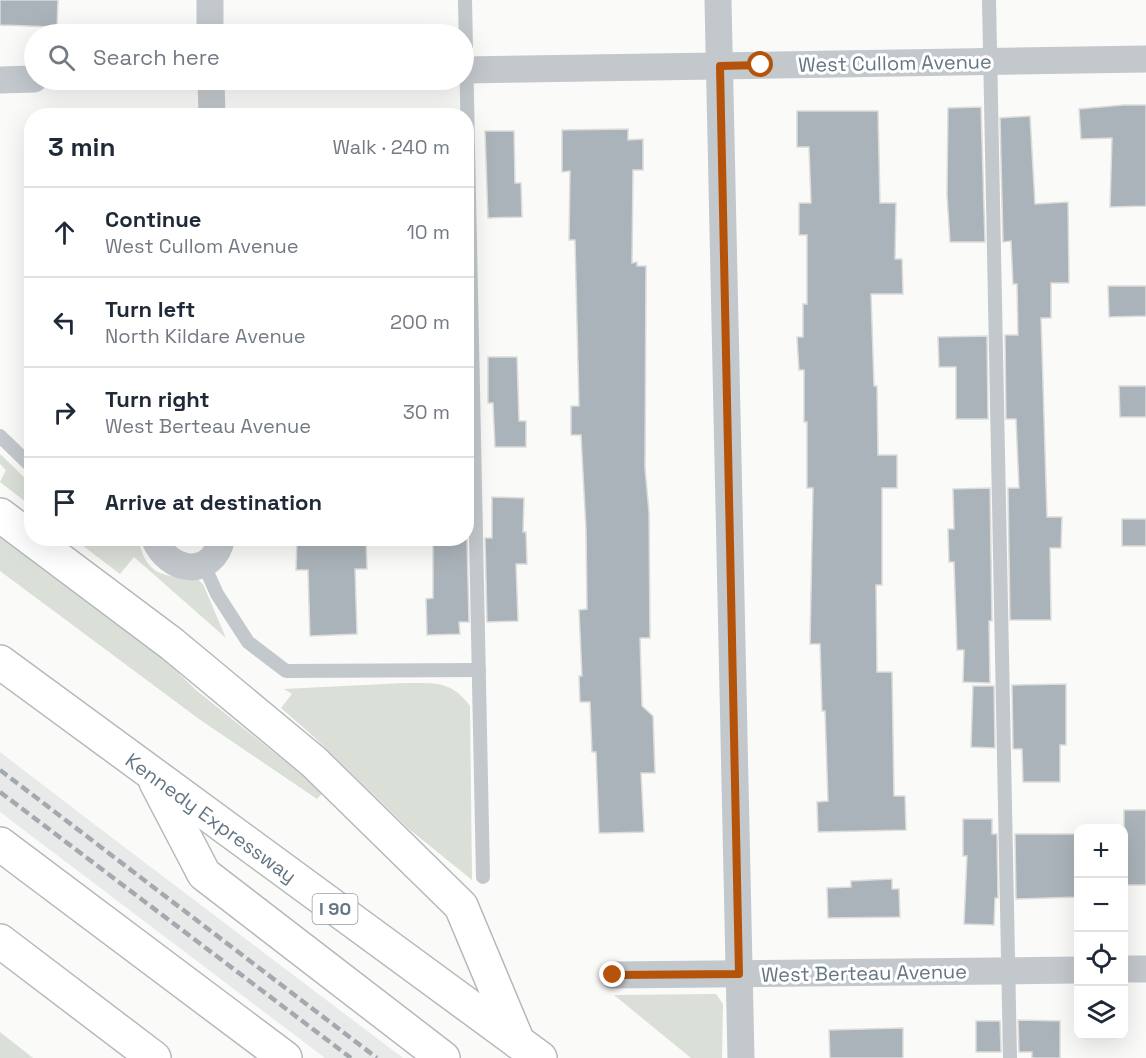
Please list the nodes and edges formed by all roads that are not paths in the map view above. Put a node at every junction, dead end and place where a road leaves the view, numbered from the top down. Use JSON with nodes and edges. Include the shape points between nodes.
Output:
{"nodes":[{"id":1,"x":210,"y":0,"type":"edge"},
{"id":2,"x":465,"y":0,"type":"edge"},
{"id":3,"x":718,"y":0,"type":"edge"},
{"id":4,"x":989,"y":0,"type":"edge"},
{"id":5,"x":210,"y":24,"type":"edge"},
{"id":6,"x":465,"y":24,"type":"edge"},
{"id":7,"x":1146,"y":59,"type":"edge"},
{"id":8,"x":990,"y":62,"type":"junction"},
{"id":9,"x":720,"y":66,"type":"junction"},
{"id":10,"x":474,"y":70,"type":"edge"},
{"id":11,"x":24,"y":79,"type":"edge"},
{"id":12,"x":0,"y":80,"type":"edge"},
{"id":13,"x":211,"y":90,"type":"edge"},
{"id":14,"x":465,"y":90,"type":"edge"},
{"id":15,"x":212,"y":108,"type":"edge"},
{"id":16,"x":466,"y":108,"type":"edge"},
{"id":17,"x":0,"y":436,"type":"edge"},
{"id":18,"x":474,"y":456,"type":"edge"},
{"id":19,"x":24,"y":459,"type":"edge"},
{"id":20,"x":0,"y":515,"type":"edge"},
{"id":21,"x":24,"y":533,"type":"edge"},
{"id":22,"x":41,"y":546,"type":"edge"},
{"id":23,"x":158,"y":546,"type":"edge"},
{"id":24,"x":220,"y":546,"type":"edge"},
{"id":25,"x":204,"y":565,"type":"junction"},
{"id":26,"x":0,"y":662,"type":"edge"},
{"id":27,"x":479,"y":670,"type":"junction"},
{"id":28,"x":153,"y":776,"type":"junction"},
{"id":29,"x":0,"y":844,"type":"edge"},
{"id":30,"x":483,"y":877,"type":"dead end"},
{"id":31,"x":0,"y":941,"type":"edge"},
{"id":32,"x":1128,"y":969,"type":"edge"},
{"id":33,"x":1146,"y":969,"type":"edge"},
{"id":34,"x":1074,"y":970,"type":"edge"},
{"id":35,"x":1009,"y":971,"type":"junction"},
{"id":36,"x":739,"y":974,"type":"junction"},
{"id":37,"x":613,"y":975,"type":"dead end"},
{"id":38,"x":529,"y":1050,"type":"edge"},
{"id":39,"x":154,"y":1058,"type":"edge"},
{"id":40,"x":285,"y":1058,"type":"edge"},
{"id":41,"x":443,"y":1058,"type":"edge"},
{"id":42,"x":741,"y":1058,"type":"edge"},
{"id":43,"x":1010,"y":1058,"type":"edge"}],
"edges":[{"from":1,"to":5,"type":"street"},
{"from":2,"to":6,"type":"lane"},
{"from":3,"to":9,"type":"street"},
{"from":4,"to":8,"type":"lane"},
{"from":7,"to":8,"type":"street","name":"West Cullom Avenue"},
{"from":8,"to":9,"type":"street","name":"West Cullom Avenue"},
{"from":8,"to":35,"type":"lane"},
{"from":9,"to":10,"type":"street","name":"West Cullom Avenue"},
{"from":9,"to":36,"type":"street"},
{"from":11,"to":12,"type":"street"},
{"from":13,"to":15,"type":"street"},
{"from":14,"to":16,"type":"lane"},
{"from":17,"to":19,"type":"lane"},
{"from":18,"to":27,"type":"lane"},
{"from":20,"to":21,"type":"highway"},
{"from":22,"to":38,"type":"highway","via":[[172,644],[315,762],[461,906]]},
{"from":23,"to":25,"type":"street","via":[[164,557],[179,566]]},
{"from":24,"to":25,"type":"street"},
{"from":25,"to":27,"type":"lane","via":[[217,594],[249,642],[286,671]]},
{"from":26,"to":28,"type":"highway","name":"Kennedy Expressway","number":"I 90"},
{"from":27,"to":30,"type":"lane"},
{"from":28,"to":38,"type":"highway","name":"Kennedy Expressway","number":"I 90"},
{"from":28,"to":41,"type":"highway","number":"I 90","via":[[204,874]]},
{"from":29,"to":40,"type":"highway"},
{"from":31,"to":39,"type":"highway"},
{"from":32,"to":33,"type":"street"},
{"from":34,"to":35,"type":"street","name":"West Berteau Avenue"},
{"from":35,"to":36,"type":"street","name":"West Berteau Avenue"},
{"from":35,"to":43,"type":"lane"},
{"from":36,"to":37,"type":"street","name":"West Berteau Avenue"},
{"from":36,"to":42,"type":"street"}]}
